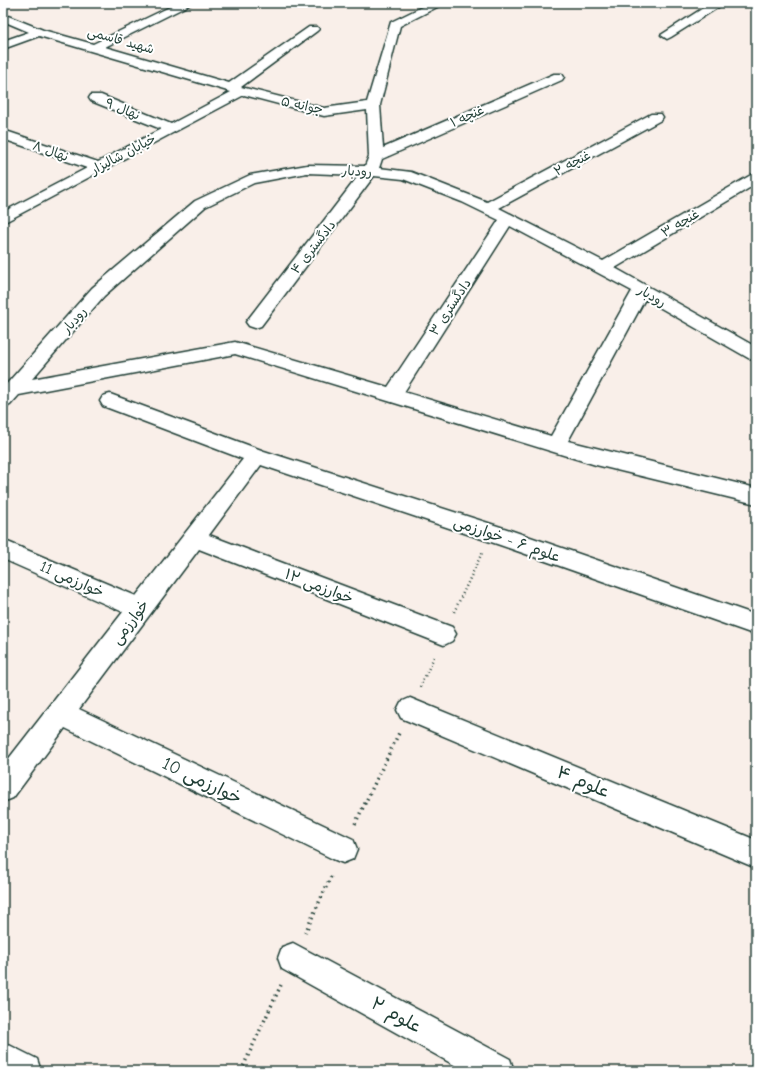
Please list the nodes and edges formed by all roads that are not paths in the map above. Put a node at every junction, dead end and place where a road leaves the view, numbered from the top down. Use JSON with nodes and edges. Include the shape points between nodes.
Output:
{"nodes":[{"id":1,"x":438,"y":3,"type":"edge"},
{"id":2,"x":719,"y":3,"type":"edge"},
{"id":3,"x":184,"y":4,"type":"edge"},
{"id":4,"x":3,"y":17,"type":"edge"},
{"id":5,"x":313,"y":29,"type":"dead end"},
{"id":6,"x":39,"y":32,"type":"junction"},
{"id":7,"x":667,"y":34,"type":"dead end"},
{"id":8,"x":3,"y":45,"type":"edge"},
{"id":9,"x":94,"y":48,"type":"junction"},
{"id":10,"x":558,"y":77,"type":"dead end"},
{"id":11,"x":237,"y":90,"type":"junction"},
{"id":12,"x":96,"y":98,"type":"dead end"},
{"id":13,"x":373,"y":105,"type":"junction"},
{"id":14,"x":656,"y":117,"type":"dead end"},
{"id":15,"x":172,"y":129,"type":"junction"},
{"id":16,"x":3,"y":134,"type":"edge"},
{"id":17,"x":376,"y":156,"type":"junction"},
{"id":18,"x":99,"y":167,"type":"junction"},
{"id":19,"x":370,"y":171,"type":"junction"},
{"id":20,"x":756,"y":178,"type":"edge"},
{"id":21,"x":488,"y":208,"type":"junction"},
{"id":22,"x":3,"y":218,"type":"edge"},
{"id":23,"x":507,"y":219,"type":"junction"},
{"id":24,"x":603,"y":268,"type":"junction"},
{"id":25,"x":642,"y":290,"type":"junction"},
{"id":26,"x":255,"y":322,"type":"dead end"},
{"id":27,"x":753,"y":349,"type":"edge"},
{"id":28,"x":8,"y":395,"type":"edge"},
{"id":29,"x":392,"y":395,"type":"junction"},
{"id":30,"x":110,"y":402,"type":"dead end"},
{"id":31,"x":556,"y":445,"type":"junction"},
{"id":32,"x":257,"y":456,"type":"junction"},
{"id":33,"x":756,"y":496,"type":"edge"},
{"id":34,"x":194,"y":538,"type":"junction"},
{"id":35,"x":3,"y":549,"type":"edge"},
{"id":36,"x":140,"y":609,"type":"junction"},
{"id":37,"x":756,"y":625,"type":"edge"},
{"id":38,"x":444,"y":634,"type":"road end"},
{"id":39,"x":410,"y":710,"type":"road end"},
{"id":40,"x":60,"y":713,"type":"junction"},
{"id":41,"x":3,"y":788,"type":"edge"},
{"id":42,"x":344,"y":849,"type":"road end"},
{"id":43,"x":756,"y":854,"type":"edge"},
{"id":44,"x":293,"y":958,"type":"road end"},
{"id":45,"x":3,"y":1058,"type":"edge"},
{"id":46,"x":494,"y":1070,"type":"edge"},
{"id":47,"x":25,"y":1071,"type":"edge"}],
"edges":[{"from":1,"to":13,"type":"street","via":[[396,24]]},
{"from":2,"to":7,"type":"street"},
{"from":3,"to":9,"type":"street"},
{"from":4,"to":6,"type":"street","name":"شهید قاسمی"},
{"from":5,"to":11,"type":"street","name":"خیابان شالیزار"},
{"from":6,"to":8,"type":"street"},
{"from":6,"to":9,"type":"street","name":"شهید قاسمی"},
{"from":9,"to":11,"type":"street","name":"شهید قاسمی"},
{"from":10,"to":17,"type":"street","name":"غنچه ۱"},
{"from":11,"to":13,"type":"street","name":"جوانه ۵","via":[[324,112]]},
{"from":11,"to":15,"type":"street","name":"خیابان شالیزار"},
{"from":12,"to":15,"type":"street","name":"نهال ۹"},
{"from":13,"to":17,"type":"street"},
{"from":14,"to":21,"type":"street","name":"غنچه ۲"},
{"from":15,"to":18,"type":"street","name":"خیابان شالیزار"},
{"from":16,"to":18,"type":"street","name":"نهال ۸"},
{"from":17,"to":19,"type":"street"},
{"from":18,"to":22,"type":"street","name":"خیابان شالیزار"},
{"from":19,"to":21,"type":"street","name":"رودبار","via":[[406,175]]},
{"from":19,"to":26,"type":"street","name":"دادگستری ۴"},
{"from":19,"to":28,"type":"street","name":"رودبار","via":[[308,169],[250,179],[200,204],[98,292]]},
{"from":20,"to":24,"type":"street","name":"غنچه ۳"},
{"from":21,"to":23,"type":"street","name":"رودبار"},
{"from":23,"to":24,"type":"street","name":"رودبار"},
{"from":23,"to":29,"type":"street","name":"دادگستری ۳"},
{"from":24,"to":25,"type":"street","name":"رودبار"},
{"from":25,"to":27,"type":"street","name":"رودبار"},
{"from":25,"to":31,"type":"street"},
{"from":28,"to":29,"type":"street","via":[[235,348]]},
{"from":29,"to":31,"type":"street"},
{"from":30,"to":32,"type":"street","name":"علوم ۶ - خوارزمی"},
{"from":31,"to":33,"type":"street"},
{"from":32,"to":34,"type":"street","name":"خوارزمی"},
{"from":32,"to":37,"type":"street","name":"علوم ۶ - خوارزمی","via":[[491,533]]},
{"from":34,"to":36,"type":"street","name":"خوارزمی"},
{"from":34,"to":38,"type":"street","name":"خوارزمی ۱۲"},
{"from":35,"to":36,"type":"street","name":"خوارزمی 11"},
{"from":36,"to":40,"type":"street","name":"خوارزمی"},
{"from":39,"to":43,"type":"street","name":"علوم ۴"},
{"from":40,"to":41,"type":"street","name":"خوارزمی"},
{"from":40,"to":42,"type":"street","name":"خوارزمی 10"},
{"from":44,"to":46,"type":"street","name":"علوم ۲"},
{"from":45,"to":47,"type":"street"}]}
